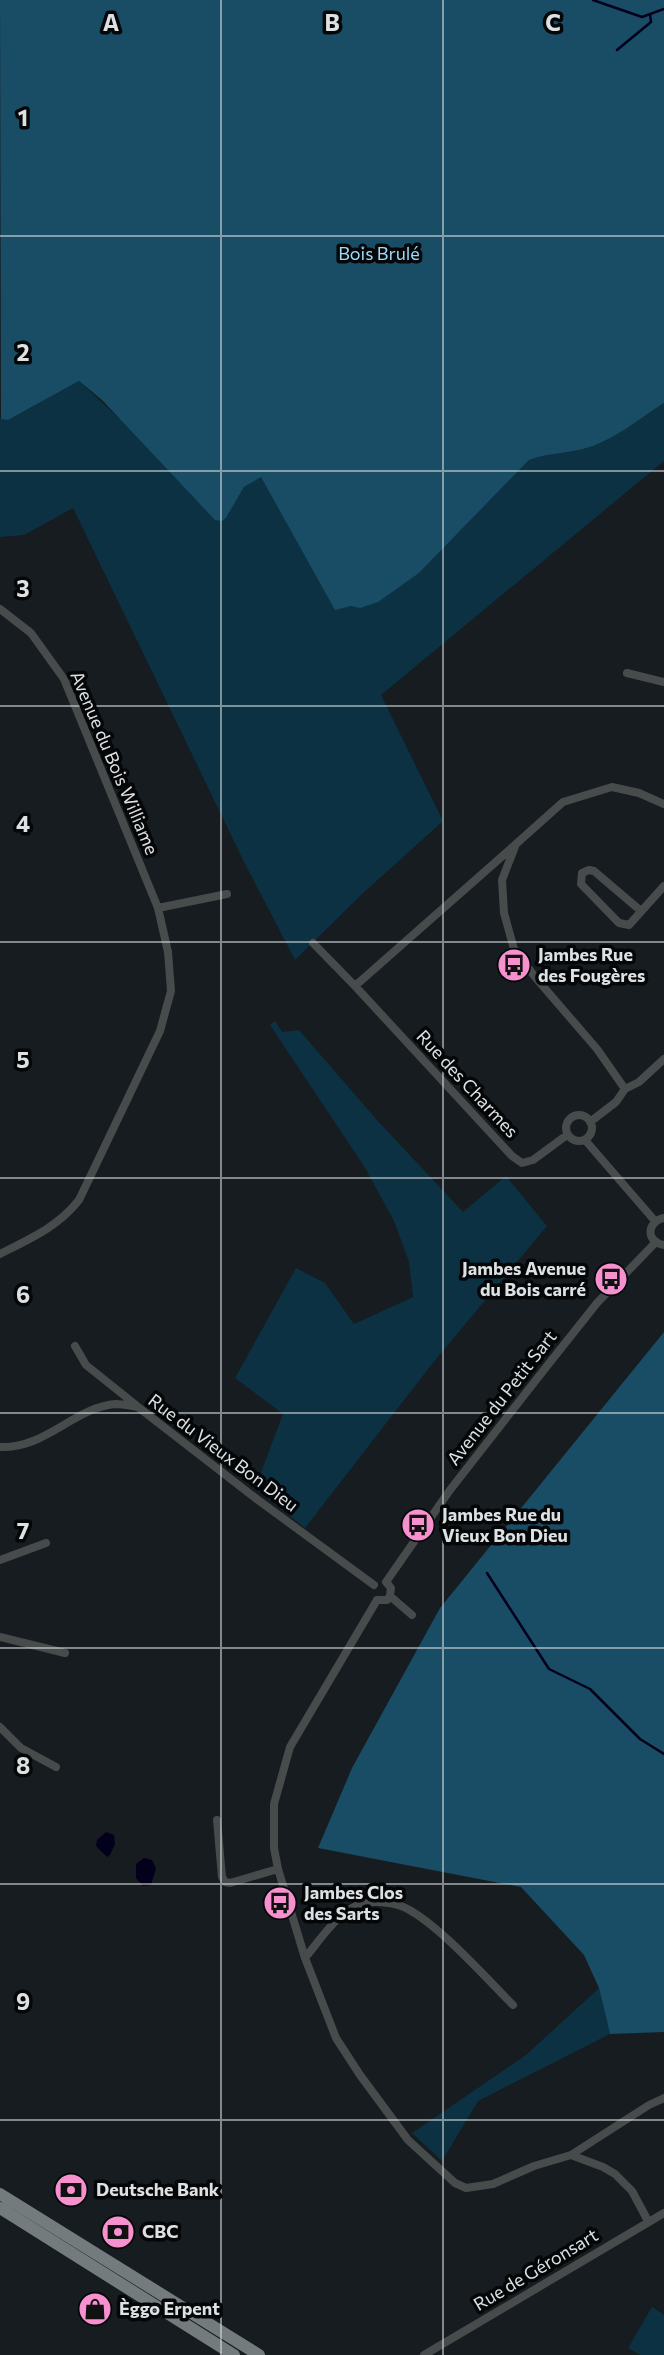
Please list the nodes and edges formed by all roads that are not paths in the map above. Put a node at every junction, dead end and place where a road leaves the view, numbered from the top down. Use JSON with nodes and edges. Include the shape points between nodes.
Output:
{"nodes":[{"id":1,"x":0,"y":609,"type":"edge"},
{"id":2,"x":627,"y":673,"type":"dead end"},
{"id":3,"x":664,"y":682,"type":"edge"},
{"id":4,"x":664,"y":804,"type":"edge"},
{"id":5,"x":516,"y":844,"type":"junction"},
{"id":6,"x":485,"y":870,"type":"junction"},
{"id":7,"x":502,"y":880,"type":"junction"},
{"id":8,"x":664,"y":886,"type":"edge"},
{"id":9,"x":228,"y":894,"type":"dead end"},
{"id":10,"x":158,"y":908,"type":"junction"},
{"id":11,"x":640,"y":911,"type":"junction"},
{"id":12,"x":313,"y":943,"type":"dead end"},
{"id":13,"x":355,"y":986,"type":"junction"},
{"id":14,"x":664,"y":1059,"type":"edge"},
{"id":15,"x":625,"y":1089,"type":"junction"},
{"id":16,"x":590,"y":1122,"type":"junction"},
{"id":17,"x":567,"y":1135,"type":"junction"},
{"id":18,"x":585,"y":1140,"type":"junction"},
{"id":19,"x":660,"y":1219,"type":"edge"},
{"id":20,"x":659,"y":1244,"type":"edge"},
{"id":21,"x":0,"y":1254,"type":"edge"},
{"id":22,"x":75,"y":1346,"type":"dead end"},
{"id":23,"x":138,"y":1406,"type":"junction"},
{"id":24,"x":0,"y":1447,"type":"edge"},
{"id":25,"x":46,"y":1543,"type":"dead end"},
{"id":26,"x":0,"y":1560,"type":"edge"},
{"id":27,"x":386,"y":1582,"type":"junction"},
{"id":28,"x":374,"y":1585,"type":"junction"},
{"id":29,"x":390,"y":1596,"type":"junction"},
{"id":30,"x":377,"y":1600,"type":"junction"},
{"id":31,"x":412,"y":1615,"type":"dead end"},
{"id":32,"x":0,"y":1637,"type":"edge"},
{"id":33,"x":65,"y":1653,"type":"dead end"},
{"id":34,"x":0,"y":1727,"type":"edge"},
{"id":35,"x":56,"y":1767,"type":"dead end"},
{"id":36,"x":217,"y":1820,"type":"dead end"},
{"id":37,"x":278,"y":1869,"type":"junction"},
{"id":38,"x":305,"y":1958,"type":"junction"},
{"id":39,"x":513,"y":2005,"type":"dead end"},
{"id":40,"x":664,"y":2098,"type":"edge"},
{"id":41,"x":571,"y":2155,"type":"junction"},
{"id":42,"x":0,"y":2194,"type":"edge"},
{"id":43,"x":0,"y":2208,"type":"edge"},
{"id":44,"x":664,"y":2213,"type":"edge"},
{"id":45,"x":648,"y":2221,"type":"junction"},
{"id":46,"x":234,"y":2355,"type":"edge"},
{"id":47,"x":259,"y":2355,"type":"edge"},
{"id":48,"x":424,"y":2355,"type":"edge"}],
"edges":[{"from":1,"to":10,"type":"street","name":"Avenue du Bois Williame","via":[[31,633],[64,679]]},
{"from":2,"to":3,"type":"street"},
{"from":4,"to":5,"type":"street","via":[[612,787],[585,794],[563,802]]},
{"from":5,"to":6,"type":"street"},
{"from":5,"to":7,"type":"street"},
{"from":6,"to":7,"type":"street"},
{"from":6,"to":13,"type":"street"},
{"from":7,"to":15,"type":"street","via":[[504,913],[514,949]]},
{"from":8,"to":11,"type":"street"},
{"from":9,"to":10,"type":"street"},
{"from":10,"to":21,"type":"street","name":"Avenue du Bois Williame","via":[[171,991],[160,1031],[79,1200],[48,1229]]},
{"from":11,"to":11,"type":"street","via":[[594,871],[582,873],[581,884],[619,923],[629,925]]},
{"from":12,"to":13,"type":"street","name":"Rue des Charmes"},
{"from":13,"to":17,"type":"street","name":"Rue des Charmes","via":[[512,1156],[523,1163],[533,1160]]},
{"from":14,"to":15,"type":"street"},
{"from":15,"to":16,"type":"street"},
{"from":16,"to":17,"type":"street","via":[[582,1115],[572,1117],[566,1125]]},
{"from":16,"to":18,"type":"street","via":[[592,1132]]},
{"from":17,"to":18,"type":"street","via":[[575,1141]]},
{"from":18,"to":19,"type":"street"},
{"from":19,"to":20,"type":"street","via":[[650,1227],[650,1236]]},
{"from":20,"to":27,"type":"street","name":"Avenue du Petit Sart","via":[[597,1303],[450,1490]]},
{"from":22,"to":23,"type":"street","via":[[86,1365]]},
{"from":23,"to":24,"type":"street","name":"Rue du Vieux Bon Dieu","via":[[102,1407],[31,1443]]},
{"from":23,"to":28,"type":"street","name":"Rue du Vieux Bon Dieu"},
{"from":25,"to":26,"type":"street"},
{"from":27,"to":28,"type":"street"},
{"from":27,"to":29,"type":"street"},
{"from":28,"to":30,"type":"street"},
{"from":29,"to":30,"type":"street"},
{"from":29,"to":31,"type":"street"},
{"from":30,"to":37,"type":"street","via":[[290,1747],[274,1804]]},
{"from":32,"to":33,"type":"street"},
{"from":34,"to":35,"type":"street","via":[[21,1748]]},
{"from":36,"to":37,"type":"street","via":[[225,1882]]},
{"from":37,"to":38,"type":"street"},
{"from":38,"to":39,"type":"street","via":[[350,1909],[377,1902],[400,1906],[425,1920]]},
{"from":38,"to":41,"type":"street","via":[[336,2038],[359,2075],[408,2140],[455,2183],[466,2188],[492,2184]]},
{"from":40,"to":41,"type":"street"},
{"from":41,"to":45,"type":"street","via":[[615,2174],[632,2191]]},
{"from":42,"to":47,"type":"main road"},
{"from":43,"to":46,"type":"main road"},
{"from":44,"to":45,"type":"street","name":"Rue de Géronsart"},
{"from":45,"to":48,"type":"street","name":"Rue de Géronsart"}]}
